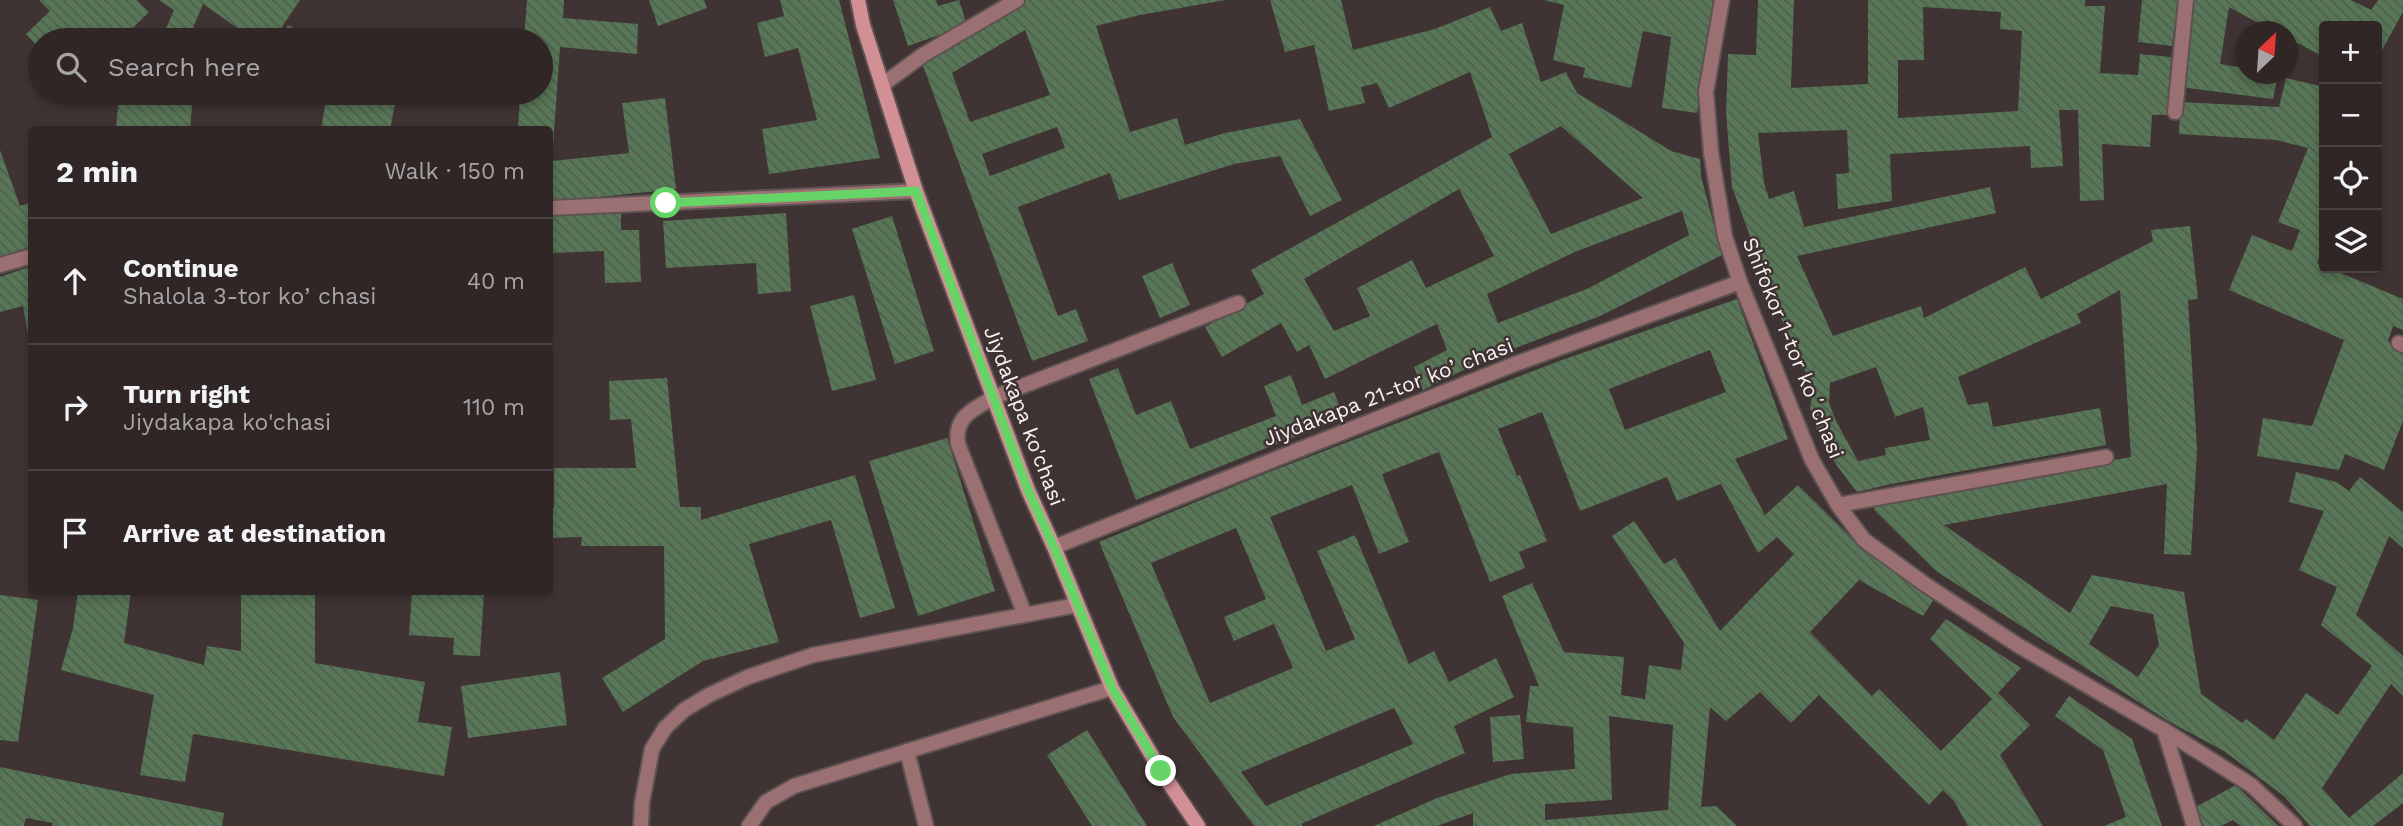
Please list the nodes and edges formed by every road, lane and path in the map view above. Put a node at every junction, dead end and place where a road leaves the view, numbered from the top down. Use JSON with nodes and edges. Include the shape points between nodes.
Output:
{"nodes":[{"id":1,"x":858,"y":0,"type":"edge"},
{"id":2,"x":1017,"y":0,"type":"edge"},
{"id":3,"x":1722,"y":0,"type":"edge"},
{"id":4,"x":2186,"y":0,"type":"edge"},
{"id":5,"x":882,"y":85,"type":"junction"},
{"id":6,"x":2175,"y":112,"type":"dead end"},
{"id":7,"x":916,"y":191,"type":"junction"},
{"id":8,"x":553,"y":208,"type":"edge"},
{"id":9,"x":28,"y":257,"type":"edge"},
{"id":10,"x":0,"y":265,"type":"edge"},
{"id":11,"x":1740,"y":282,"type":"junction"},
{"id":12,"x":1238,"y":303,"type":"dead end"},
{"id":13,"x":994,"y":397,"type":"junction"},
{"id":14,"x":2106,"y":457,"type":"dead end"},
{"id":15,"x":1838,"y":505,"type":"junction"},
{"id":16,"x":1054,"y":547,"type":"junction"},
{"id":17,"x":1077,"y":605,"type":"junction"},
{"id":18,"x":1025,"y":615,"type":"junction"},
{"id":19,"x":1112,"y":688,"type":"junction"},
{"id":20,"x":2164,"y":730,"type":"junction"},
{"id":21,"x":906,"y":751,"type":"junction"},
{"id":22,"x":641,"y":826,"type":"edge"},
{"id":23,"x":749,"y":826,"type":"edge"},
{"id":24,"x":926,"y":826,"type":"edge"},
{"id":25,"x":1198,"y":826,"type":"edge"},
{"id":26,"x":2194,"y":826,"type":"edge"},
{"id":27,"x":2295,"y":826,"type":"edge"}],
"edges":[{"from":1,"to":5,"type":"street","name":"Jiydakapa ko'chasi"},
{"from":2,"to":5,"type":"street","via":[[923,55]]},
{"from":3,"to":11,"type":"street","name":"Shifokor 1-tor koʻchasi","via":[[1706,92],[1725,237]]},
{"from":4,"to":6,"type":"street"},
{"from":5,"to":7,"type":"street","name":"Jiydakapa ko'chasi"},
{"from":7,"to":8,"type":"street"},
{"from":7,"to":13,"type":"street","name":"Jiydakapa ko'chasi"},
{"from":9,"to":10,"type":"street"},
{"from":11,"to":15,"type":"street","name":"Shifokor 1-tor koʻchasi","via":[[1812,460]]},
{"from":11,"to":16,"type":"street","name":"Jiydakapa 21-tor koʼchasi","via":[[1514,364]]},
{"from":12,"to":13,"type":"street"},
{"from":13,"to":16,"type":"street","name":"Jiydakapa ko'chasi"},
{"from":13,"to":18,"type":"street","via":[[967,414],[956,432]]},
{"from":14,"to":15,"type":"street"},
{"from":15,"to":20,"type":"street","name":"Shifokor 1-tor koʻchasi","via":[[1864,540],[1926,585],[2019,646]]},
{"from":16,"to":17,"type":"street","name":"Jiydakapa ko'chasi"},
{"from":17,"to":18,"type":"street"},
{"from":17,"to":19,"type":"street","name":"Jiydakapa ko'chasi"},
{"from":18,"to":22,"type":"street","via":[[813,655],[709,695],[664,728],[652,750]]},
{"from":19,"to":21,"type":"street"},
{"from":19,"to":25,"type":"street","name":"Jiydakapa ko'chasi"},
{"from":20,"to":26,"type":"street"},
{"from":20,"to":27,"type":"street","name":"Shifokor 1-tor koʻchasi","via":[[2251,785]]},
{"from":21,"to":23,"type":"street","via":[[794,786],[766,802]]},
{"from":21,"to":24,"type":"street"}]}
